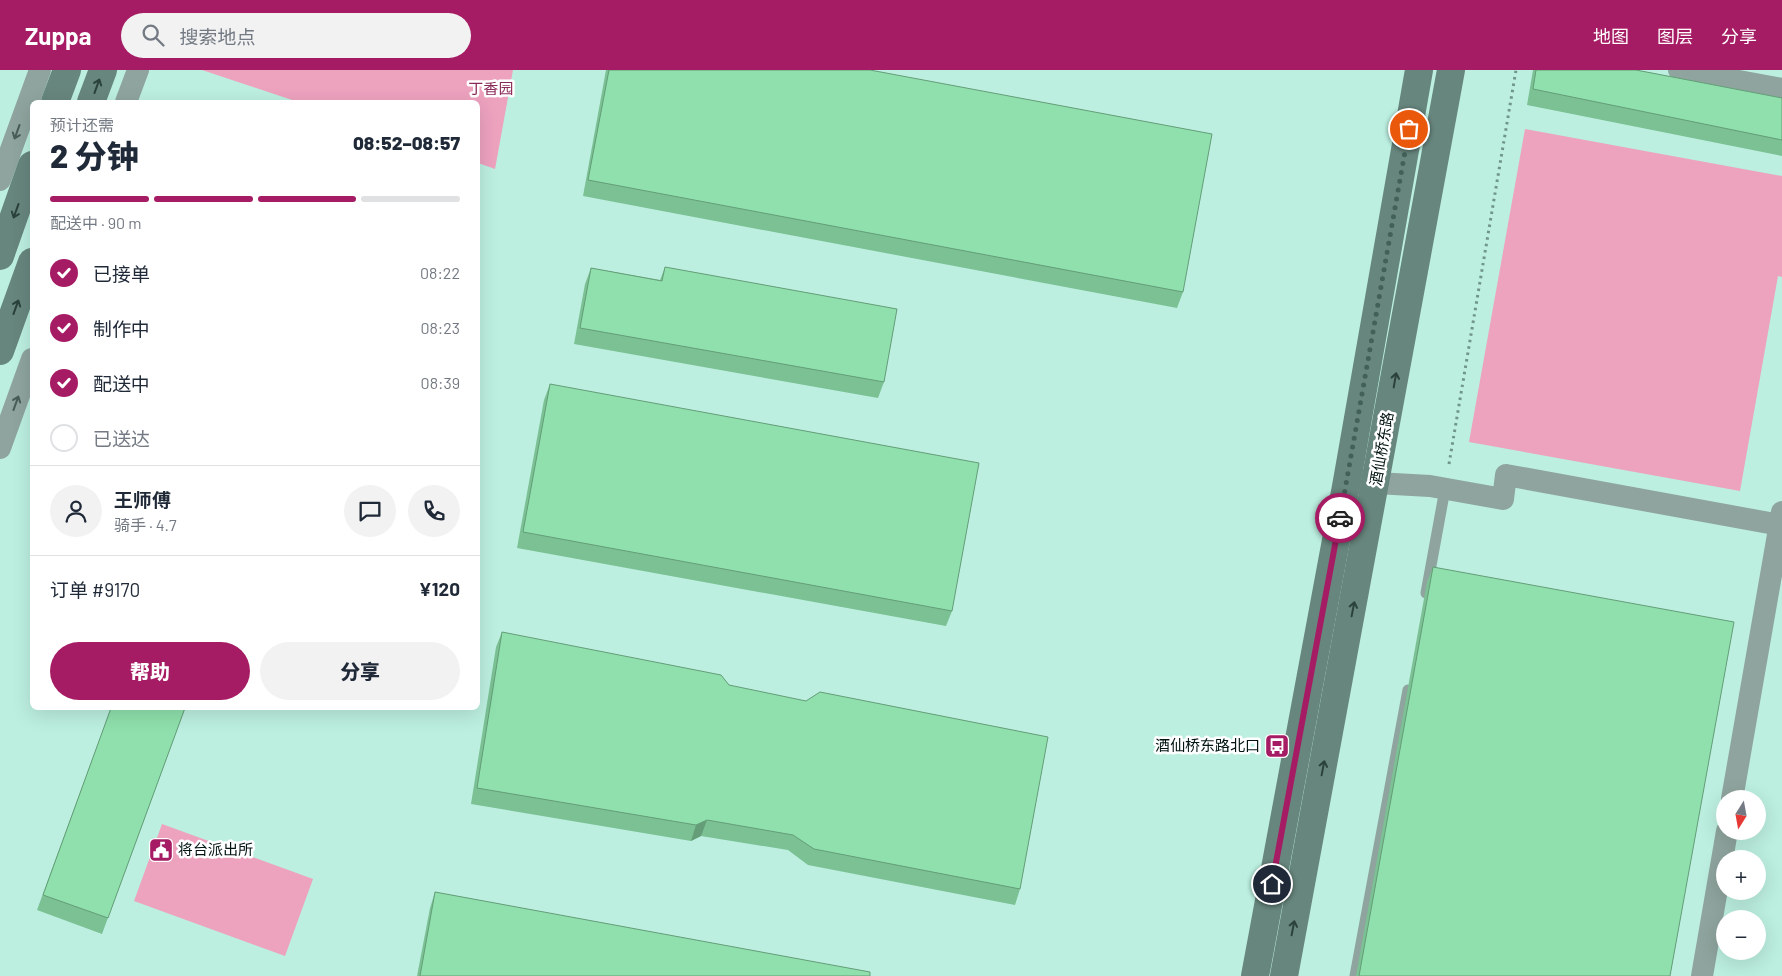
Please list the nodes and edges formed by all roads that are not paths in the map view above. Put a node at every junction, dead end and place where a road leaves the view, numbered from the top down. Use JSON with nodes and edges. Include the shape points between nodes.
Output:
{"nodes":[{"id":1,"x":40,"y":70,"type":"edge"},
{"id":2,"x":67,"y":70,"type":"edge"},
{"id":3,"x":103,"y":70,"type":"edge"},
{"id":4,"x":138,"y":70,"type":"edge"},
{"id":5,"x":1419,"y":70,"type":"edge"},
{"id":6,"x":1451,"y":70,"type":"edge"},
{"id":7,"x":1679,"y":70,"type":"edge"},
{"id":8,"x":1782,"y":89,"type":"edge"},
{"id":9,"x":56,"y":100,"type":"edge"},
{"id":10,"x":93,"y":100,"type":"edge"},
{"id":11,"x":127,"y":100,"type":"edge"},
{"id":12,"x":30,"y":171,"type":"edge"},
{"id":13,"x":0,"y":180,"type":"edge"},
{"id":14,"x":0,"y":256,"type":"edge"},
{"id":15,"x":30,"y":268,"type":"edge"},
{"id":16,"x":0,"y":351,"type":"edge"},
{"id":17,"x":30,"y":365,"type":"edge"},
{"id":18,"x":0,"y":448,"type":"edge"},
{"id":19,"x":1347,"y":481,"type":"junction"},
{"id":20,"x":1376,"y":483,"type":"junction"},
{"id":21,"x":1445,"y":489,"type":"junction"},
{"id":22,"x":1781,"y":519,"type":"edge"},
{"id":23,"x":1424,"y":606,"type":"edge"},
{"id":24,"x":1411,"y":674,"type":"dead end"},
{"id":25,"x":1734,"y":790,"type":"edge"},
{"id":26,"x":1725,"y":840,"type":"edge"},
{"id":27,"x":1255,"y":976,"type":"edge"},
{"id":28,"x":1284,"y":976,"type":"edge"},
{"id":29,"x":1355,"y":976,"type":"edge"},
{"id":30,"x":1702,"y":976,"type":"edge"}],
"edges":[{"from":1,"to":13,"type":"street","one_way":true},
{"from":2,"to":9,"type":"street"},
{"from":10,"to":3,"type":"street","one_way":true},
{"from":4,"to":11,"type":"street"},
{"from":5,"to":19,"type":"street","name":"酒仙桥东路"},
{"from":20,"to":6,"type":"street","name":"酒仙桥东路","one_way":true},
{"from":7,"to":8,"type":"street"},
{"from":12,"to":14,"type":"street","one_way":true},
{"from":16,"to":15,"type":"street","one_way":true},
{"from":18,"to":17,"type":"street","one_way":true},
{"from":19,"to":20,"type":"street"},
{"from":19,"to":27,"type":"street","name":"酒仙桥东路"},
{"from":20,"to":21,"type":"street"},
{"from":28,"to":20,"type":"street","name":"酒仙桥东路","one_way":true},
{"from":21,"to":22,"type":"street","via":[[1503,499],[1506,475]]},
{"from":21,"to":23,"type":"lane"},
{"from":22,"to":25,"type":"street"},
{"from":24,"to":29,"type":"lane"},
{"from":26,"to":30,"type":"street"}]}
